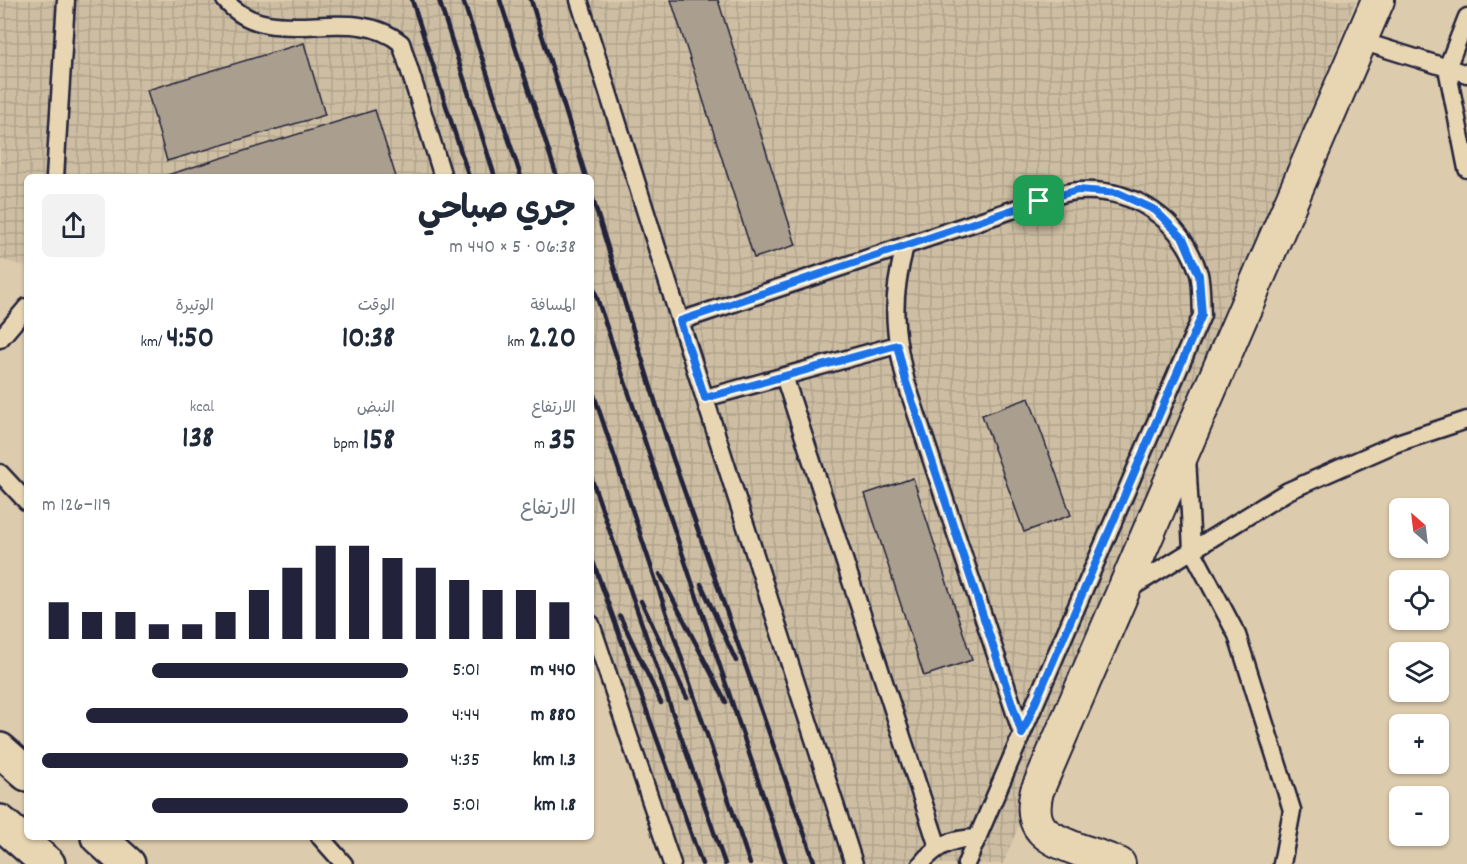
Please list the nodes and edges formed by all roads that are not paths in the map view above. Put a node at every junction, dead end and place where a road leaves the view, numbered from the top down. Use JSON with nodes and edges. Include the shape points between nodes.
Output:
{"nodes":[{"id":1,"x":66,"y":0,"type":"edge"},
{"id":2,"x":225,"y":0,"type":"edge"},
{"id":3,"x":579,"y":0,"type":"edge"},
{"id":4,"x":1378,"y":0,"type":"edge"},
{"id":5,"x":315,"y":9,"type":"dead end"},
{"id":6,"x":375,"y":13,"type":"dead end"},
{"id":7,"x":1467,"y":17,"type":"edge"},
{"id":8,"x":1361,"y":41,"type":"junction"},
{"id":9,"x":1447,"y":68,"type":"junction"},
{"id":10,"x":1467,"y":74,"type":"edge"},
{"id":11,"x":1467,"y":169,"type":"edge"},
{"id":12,"x":55,"y":174,"type":"edge"},
{"id":13,"x":442,"y":174,"type":"edge"},
{"id":14,"x":905,"y":246,"type":"junction"},
{"id":15,"x":24,"y":311,"type":"edge"},
{"id":16,"x":680,"y":321,"type":"junction"},
{"id":17,"x":0,"y":339,"type":"edge"},
{"id":18,"x":897,"y":345,"type":"junction"},
{"id":19,"x":784,"y":376,"type":"junction"},
{"id":20,"x":705,"y":398,"type":"junction"},
{"id":21,"x":1467,"y":420,"type":"edge"},
{"id":22,"x":1187,"y":444,"type":"junction"},
{"id":23,"x":0,"y":473,"type":"edge"},
{"id":24,"x":24,"y":499,"type":"edge"},
{"id":25,"x":1192,"y":550,"type":"junction"},
{"id":26,"x":1123,"y":593,"type":"junction"},
{"id":27,"x":594,"y":633,"type":"edge"},
{"id":28,"x":1022,"y":734,"type":"junction"},
{"id":29,"x":0,"y":750,"type":"edge"},
{"id":30,"x":24,"y":771,"type":"edge"},
{"id":31,"x":0,"y":822,"type":"edge"},
{"id":32,"x":978,"y":838,"type":"junction"},
{"id":33,"x":101,"y":840,"type":"edge"},
{"id":34,"x":323,"y":840,"type":"edge"},
{"id":35,"x":938,"y":847,"type":"junction"},
{"id":36,"x":48,"y":864,"type":"edge"},
{"id":37,"x":128,"y":864,"type":"edge"},
{"id":38,"x":344,"y":864,"type":"edge"},
{"id":39,"x":672,"y":864,"type":"edge"},
{"id":40,"x":854,"y":864,"type":"edge"},
{"id":41,"x":921,"y":864,"type":"edge"},
{"id":42,"x":966,"y":864,"type":"edge"},
{"id":43,"x":1119,"y":864,"type":"edge"},
{"id":44,"x":1282,"y":864,"type":"edge"}],
"edges":[{"from":1,"to":12,"type":"lane"},
{"from":2,"to":5,"type":"lane","via":[[247,16],[264,18]]},
{"from":3,"to":16,"type":"lane"},
{"from":4,"to":8,"type":"street"},
{"from":6,"to":13,"type":"lane","via":[[393,29],[401,43]]},
{"from":7,"to":9,"type":"lane"},
{"from":8,"to":9,"type":"lane"},
{"from":8,"to":22,"type":"street"},
{"from":9,"to":10,"type":"lane"},
{"from":9,"to":11,"type":"lane"},
{"from":14,"to":16,"type":"lane"},
{"from":14,"to":18,"type":"lane","via":[[895,295]]},
{"from":14,"to":28,"type":"lane","via":[[1078,190],[1118,193],[1155,210],[1183,238],[1199,275],[1202,315]]},
{"from":15,"to":17,"type":"lane"},
{"from":16,"to":20,"type":"lane"},
{"from":18,"to":19,"type":"lane"},
{"from":18,"to":28,"type":"lane"},
{"from":19,"to":20,"type":"lane"},
{"from":19,"to":35,"type":"lane"},
{"from":20,"to":40,"type":"lane"},
{"from":21,"to":25,"type":"lane","via":[[1397,442],[1288,491]]},
{"from":22,"to":25,"type":"lane"},
{"from":22,"to":26,"type":"street"},
{"from":23,"to":24,"type":"lane"},
{"from":25,"to":26,"type":"lane"},
{"from":25,"to":44,"type":"lane","via":[[1237,635],[1293,810]]},
{"from":26,"to":43,"type":"street","via":[[1034,801],[1038,823],[1052,840]]},
{"from":27,"to":39,"type":"lane"},
{"from":28,"to":32,"type":"lane"},
{"from":29,"to":30,"type":"highway"},
{"from":31,"to":36,"type":"highway"},
{"from":32,"to":35,"type":"lane"},
{"from":32,"to":42,"type":"lane"},
{"from":33,"to":37,"type":"highway"},
{"from":34,"to":38,"type":"lane"},
{"from":35,"to":41,"type":"lane"}]}
